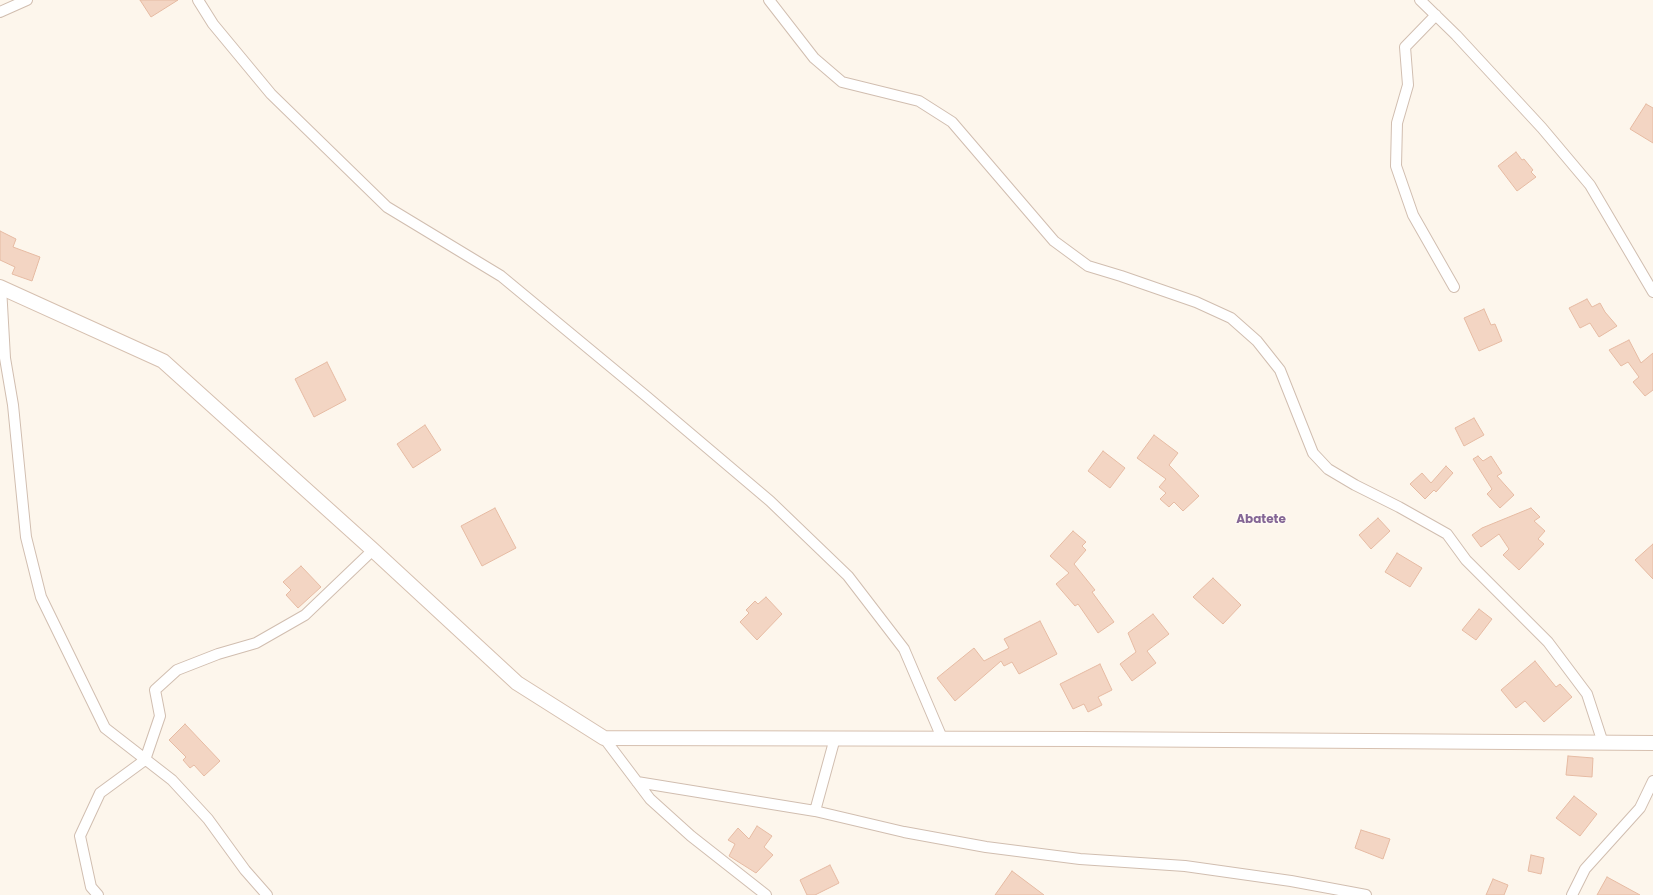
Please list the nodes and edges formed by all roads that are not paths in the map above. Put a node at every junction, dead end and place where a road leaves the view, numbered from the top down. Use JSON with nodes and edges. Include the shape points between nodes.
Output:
{"nodes":[{"id":1,"x":27,"y":0,"type":"edge"},
{"id":2,"x":198,"y":0,"type":"edge"},
{"id":3,"x":769,"y":0,"type":"edge"},
{"id":4,"x":1420,"y":0,"type":"edge"},
{"id":5,"x":0,"y":12,"type":"edge"},
{"id":6,"x":1436,"y":15,"type":"junction"},
{"id":7,"x":0,"y":287,"type":"edge"},
{"id":8,"x":1454,"y":287,"type":"dead end"},
{"id":9,"x":1653,"y":292,"type":"edge"},
{"id":10,"x":373,"y":550,"type":"junction"},
{"id":11,"x":604,"y":738,"type":"junction"},
{"id":12,"x":835,"y":738,"type":"junction"},
{"id":13,"x":942,"y":738,"type":"junction"},
{"id":14,"x":1603,"y":743,"type":"junction"},
{"id":15,"x":1653,"y":743,"type":"edge"},
{"id":16,"x":145,"y":760,"type":"junction"},
{"id":17,"x":1653,"y":781,"type":"edge"},
{"id":18,"x":637,"y":782,"type":"junction"},
{"id":19,"x":815,"y":811,"type":"junction"},
{"id":20,"x":90,"y":891,"type":"edge"},
{"id":21,"x":98,"y":895,"type":"edge"},
{"id":22,"x":267,"y":895,"type":"edge"},
{"id":23,"x":766,"y":895,"type":"edge"},
{"id":24,"x":1366,"y":895,"type":"edge"},
{"id":25,"x":1572,"y":895,"type":"edge"}],
"edges":[{"from":1,"to":5,"type":"street"},
{"from":2,"to":13,"type":"street","via":[[213,24],[271,94],[387,207],[502,276],[770,501],[848,576],[904,649]]},
{"from":3,"to":14,"type":"street","via":[[814,58],[842,82],[920,101],[952,122],[1054,241],[1088,266],[1196,302],[1231,318],[1257,341],[1280,370],[1313,453],[1328,470],[1447,534],[1466,560],[1548,642],[1587,694]]},
{"from":4,"to":6,"type":"street"},
{"from":6,"to":8,"type":"street","via":[[1405,47],[1408,85],[1397,123],[1396,166],[1413,215]]},
{"from":6,"to":9,"type":"street","via":[[1542,128],[1590,185]]},
{"from":7,"to":10,"type":"main road","via":[[163,361]]},
{"from":7,"to":16,"type":"street","via":[[5,358],[13,405],[26,537],[41,597],[105,728]]},
{"from":10,"to":11,"type":"main road","via":[[517,683]]},
{"from":10,"to":16,"type":"street","via":[[305,615],[256,643],[177,670],[155,690],[160,716]]},
{"from":11,"to":12,"type":"main road"},
{"from":11,"to":18,"type":"street"},
{"from":12,"to":13,"type":"main road"},
{"from":12,"to":19,"type":"street"},
{"from":13,"to":14,"type":"main road"},
{"from":14,"to":15,"type":"main road"},
{"from":16,"to":20,"type":"street","via":[[100,793],[80,836]]},
{"from":16,"to":22,"type":"street","via":[[172,780],[208,819],[245,870]]},
{"from":17,"to":25,"type":"street","via":[[1640,808],[1585,869]]},
{"from":18,"to":19,"type":"street"},
{"from":18,"to":23,"type":"street","via":[[650,799],[691,836]]},
{"from":19,"to":24,"type":"street","via":[[904,832],[986,847],[1080,859],[1185,866]]},
{"from":20,"to":21,"type":"street"}]}
